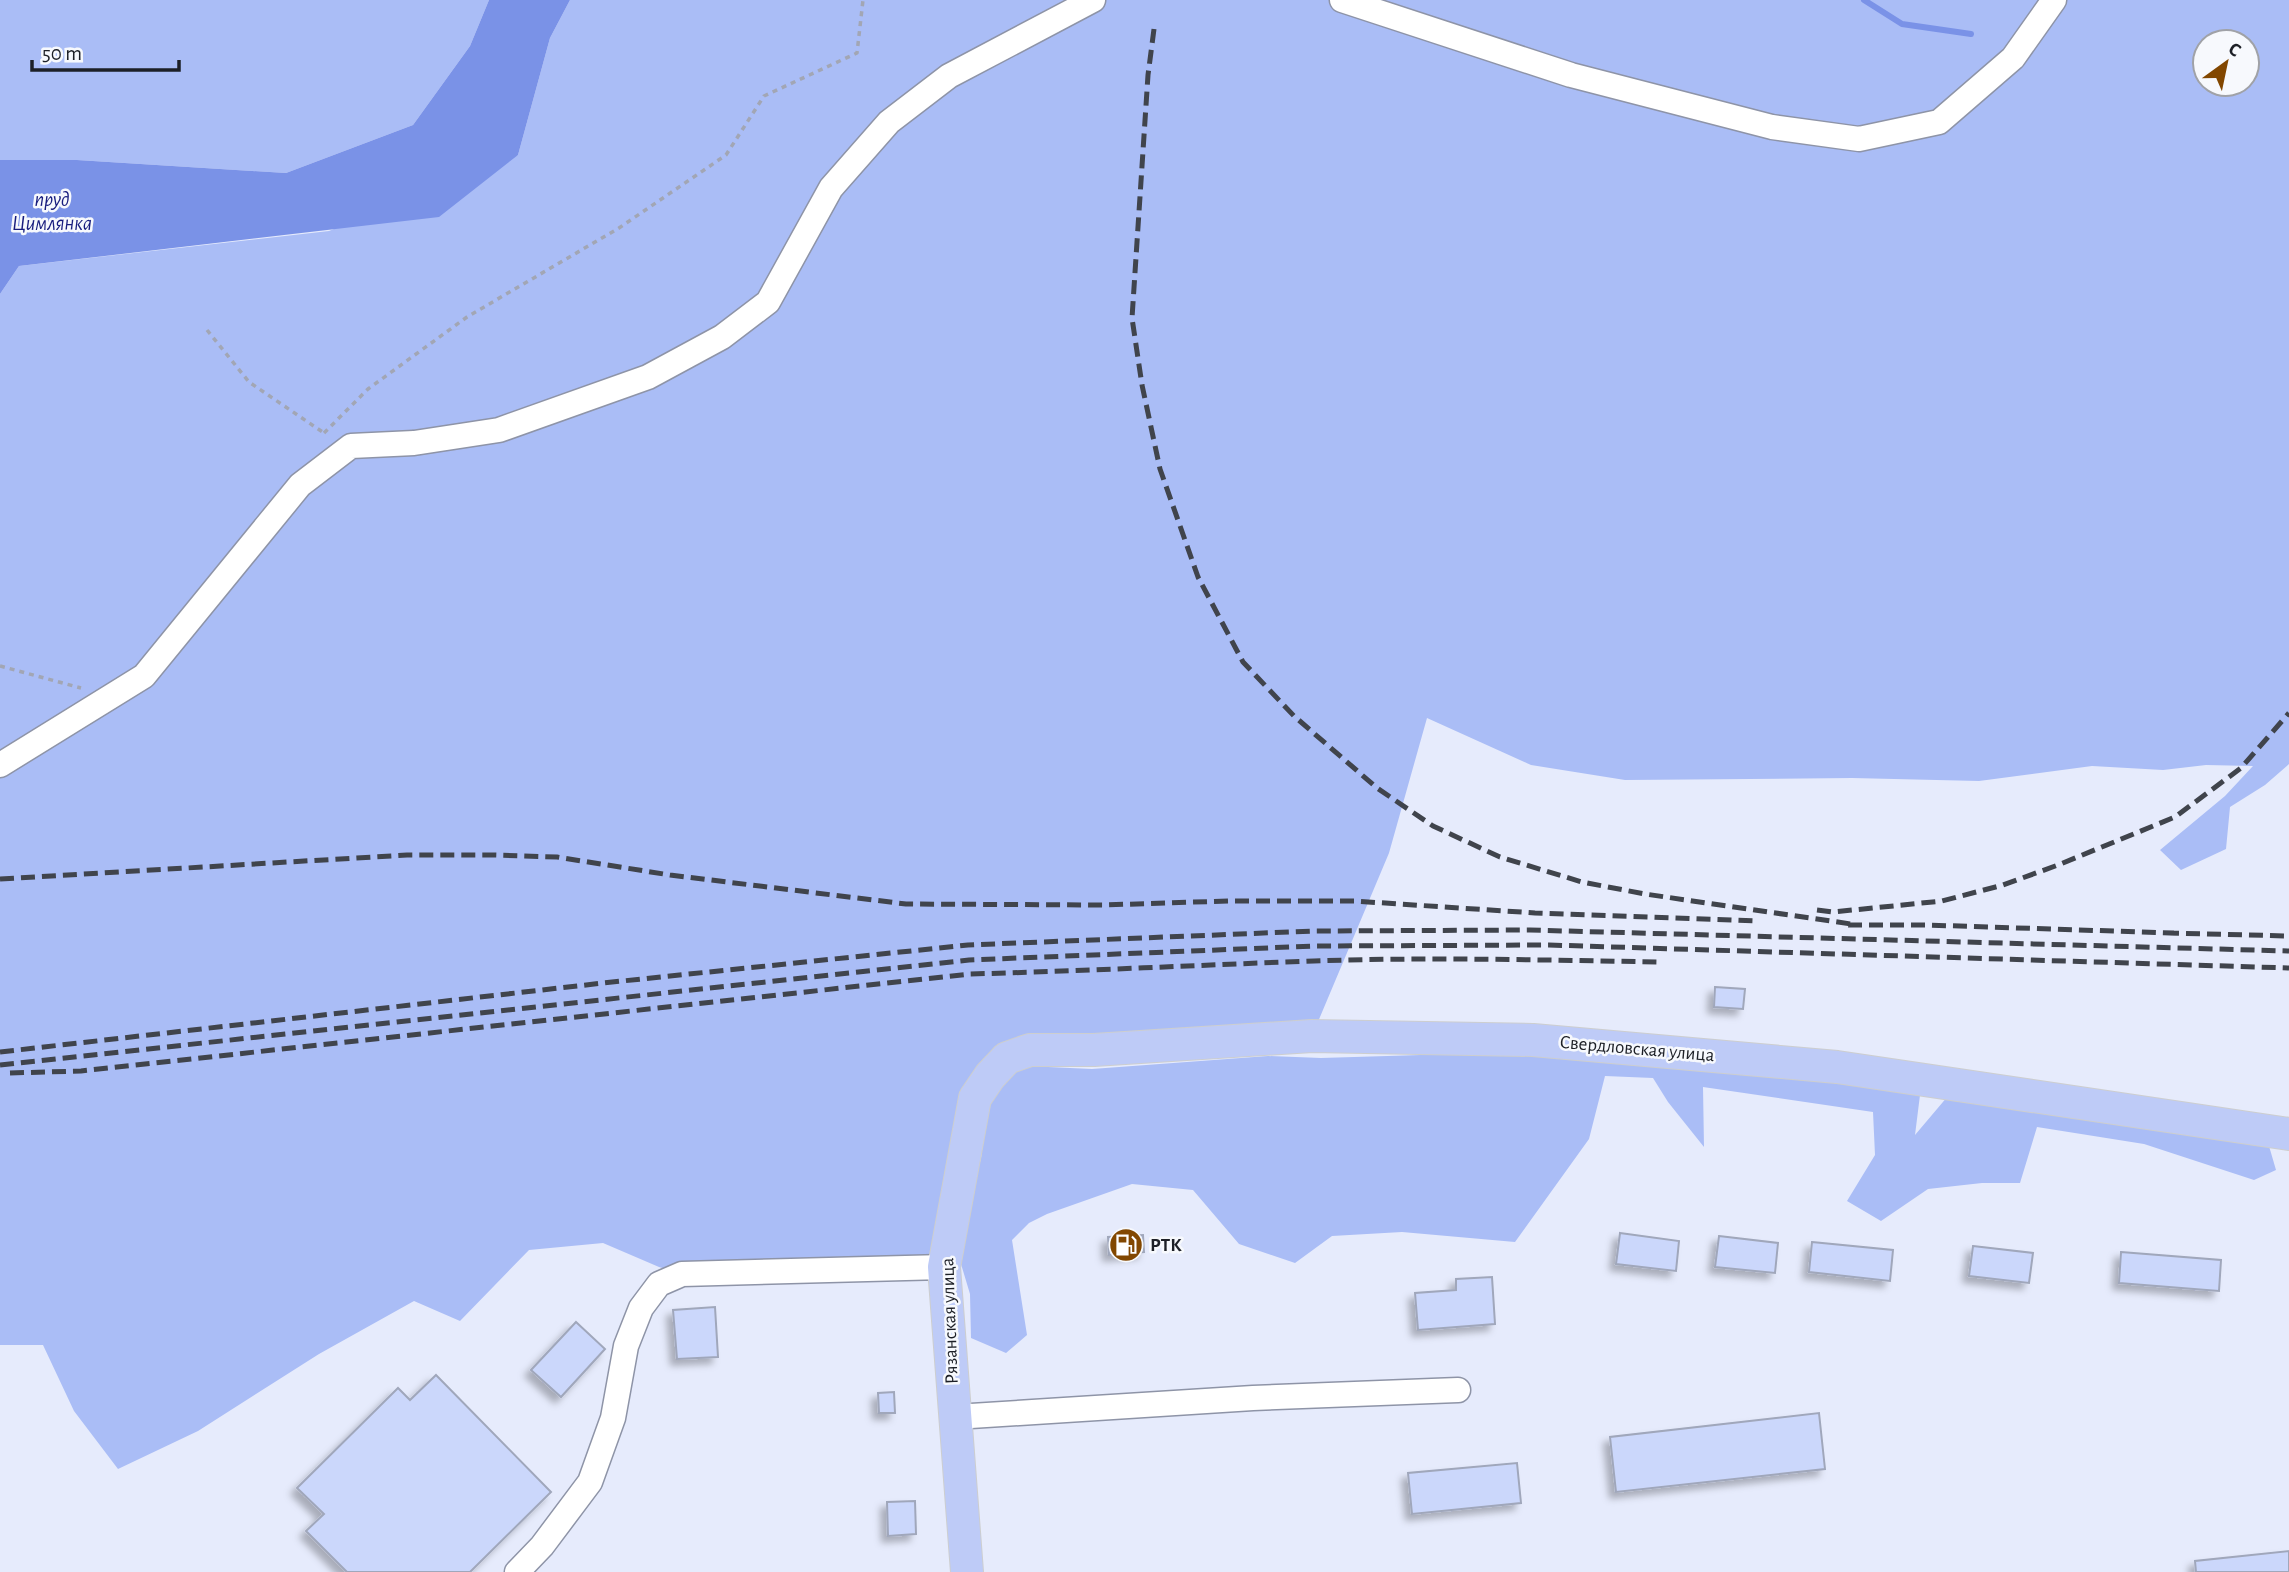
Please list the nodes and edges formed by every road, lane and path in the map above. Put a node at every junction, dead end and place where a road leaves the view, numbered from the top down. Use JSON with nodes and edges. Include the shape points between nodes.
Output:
{"nodes":[{"id":1,"x":863,"y":0,"type":"edge"},
{"id":2,"x":1093,"y":0,"type":"edge"},
{"id":3,"x":1342,"y":0,"type":"edge"},
{"id":4,"x":2054,"y":0,"type":"edge"},
{"id":5,"x":207,"y":330,"type":"dead end"},
{"id":6,"x":324,"y":433,"type":"junction"},
{"id":7,"x":351,"y":446,"type":"junction"},
{"id":8,"x":0,"y":666,"type":"edge"},
{"id":9,"x":110,"y":696,"type":"junction"},
{"id":10,"x":0,"y":765,"type":"edge"},
{"id":11,"x":990,"y":1076,"type":"joint"},
{"id":12,"x":2289,"y":1134,"type":"edge"},
{"id":13,"x":944,"y":1267,"type":"junction"},
{"id":14,"x":1458,"y":1390,"type":"dead end"},
{"id":15,"x":955,"y":1417,"type":"junction"},
{"id":16,"x":517,"y":1572,"type":"edge"},
{"id":17,"x":967,"y":1572,"type":"edge"}],
"edges":[{"from":1,"to":6,"type":"path","via":[[857,53],[764,96],[726,155],[620,229],[467,317],[368,389]]},
{"from":2,"to":7,"type":"street","via":[[949,76],[890,122],[831,188],[768,302],[722,337],[648,377],[499,430],[414,443]]},
{"from":3,"to":4,"type":"street","via":[[1571,75],[1772,127],[1859,139],[1939,122],[2013,58]]},
{"from":5,"to":6,"type":"path","via":[[249,382]]},
{"from":6,"to":7,"type":"path"},
{"from":7,"to":9,"type":"street","via":[[300,485],[144,676]]},
{"from":8,"to":9,"type":"path"},
{"from":9,"to":10,"type":"street"},
{"from":11,"to":12,"type":"main road","name":"Свердловская улица","via":[[1007,1058],[1030,1050],[1312,1036],[1533,1040],[1837,1067]]},
{"from":11,"to":13,"type":"main road","name":"Рязанская улица","via":[[975,1098]]},
{"from":13,"to":15,"type":"main road","name":"Рязанская улица"},
{"from":13,"to":16,"type":"street","via":[[682,1274],[659,1284],[641,1308],[626,1346],[613,1418],[590,1482]]},
{"from":14,"to":15,"type":"street"},
{"from":15,"to":17,"type":"main road","name":"Рязанская улица"}]}
